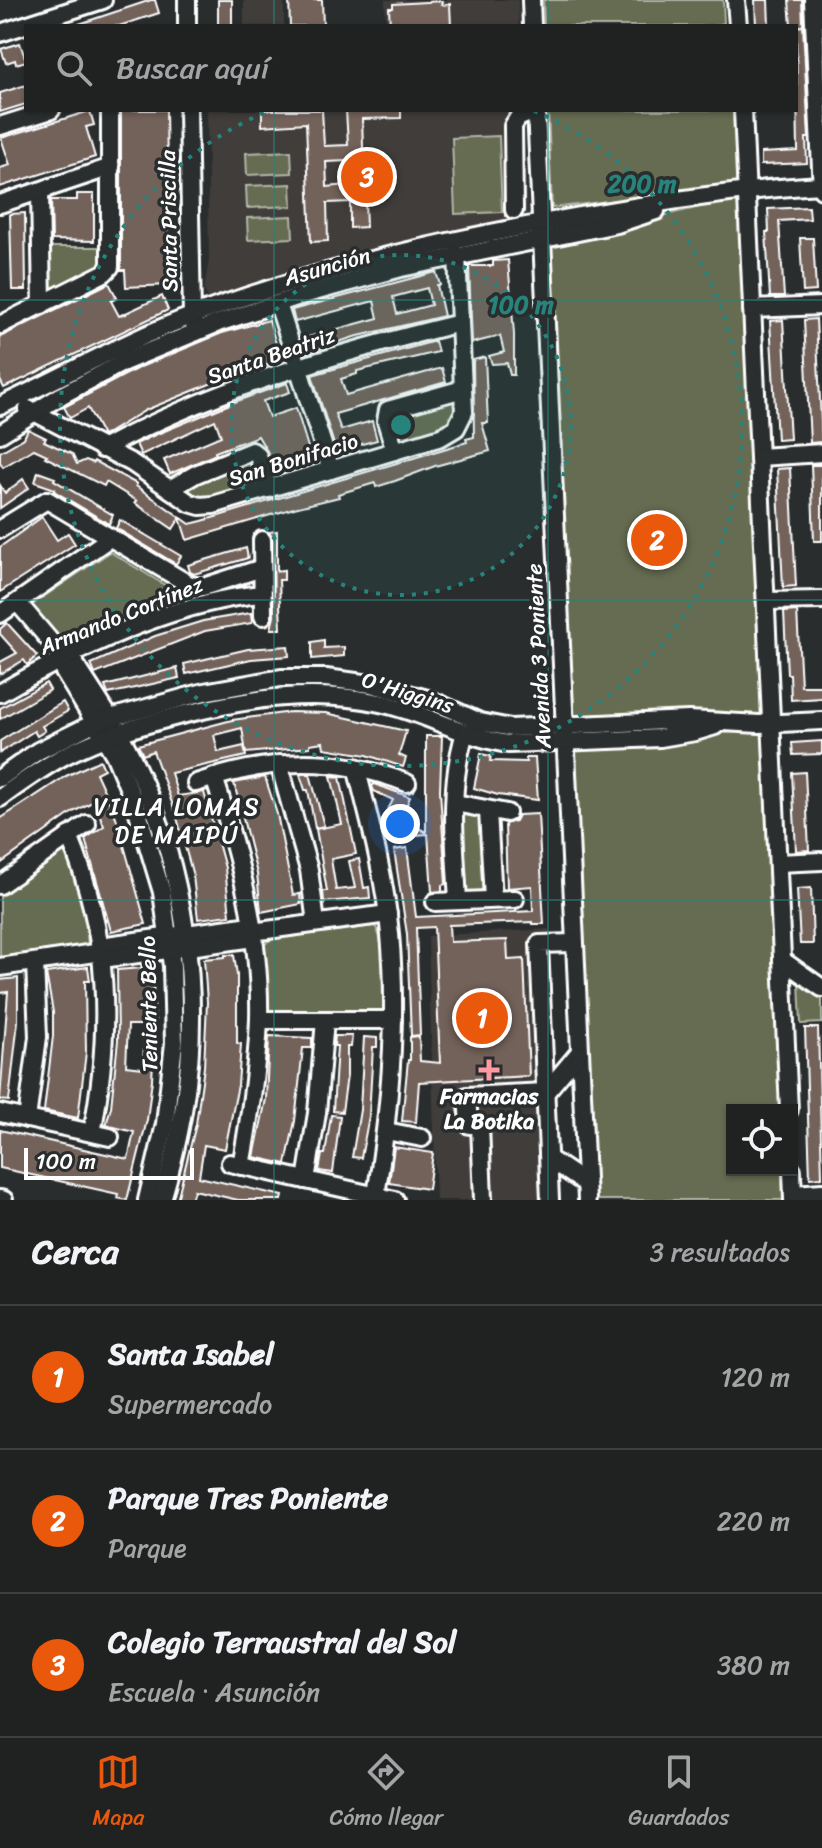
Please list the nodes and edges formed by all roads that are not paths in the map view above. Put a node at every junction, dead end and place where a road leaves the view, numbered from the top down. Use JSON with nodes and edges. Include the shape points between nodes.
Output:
{"nodes":[{"id":1,"x":103,"y":0,"type":"edge"},
{"id":2,"x":187,"y":0,"type":"edge"},
{"id":3,"x":531,"y":0,"type":"edge"},
{"id":4,"x":736,"y":0,"type":"edge"},
{"id":5,"x":813,"y":0,"type":"edge"},
{"id":6,"x":28,"y":24,"type":"edge"},
{"id":7,"x":187,"y":24,"type":"edge"},
{"id":8,"x":532,"y":24,"type":"edge"},
{"id":9,"x":738,"y":24,"type":"edge"},
{"id":10,"x":24,"y":25,"type":"edge"},
{"id":11,"x":0,"y":33,"type":"edge"},
{"id":12,"x":819,"y":67,"type":"edge"},
{"id":13,"x":45,"y":112,"type":"edge"},
{"id":14,"x":110,"y":112,"type":"edge"},
{"id":15,"x":188,"y":112,"type":"edge"},
{"id":16,"x":532,"y":112,"type":"edge"},
{"id":17,"x":536,"y":112,"type":"edge"},
{"id":18,"x":743,"y":112,"type":"edge"},
{"id":19,"x":0,"y":126,"type":"edge"},
{"id":20,"x":111,"y":167,"type":"junction"},
{"id":21,"x":822,"y":186,"type":"edge"},
{"id":22,"x":747,"y":189,"type":"junction"},
{"id":23,"x":40,"y":191,"type":"junction"},
{"id":24,"x":0,"y":204,"type":"edge"},
{"id":25,"x":514,"y":210,"type":"dead end"},
{"id":26,"x":540,"y":231,"type":"junction"},
{"id":27,"x":457,"y":255,"type":"junction"},
{"id":28,"x":278,"y":304,"type":"junction"},
{"id":29,"x":42,"y":305,"type":"junction"},
{"id":30,"x":822,"y":306,"type":"edge"},
{"id":31,"x":752,"y":309,"type":"junction"},
{"id":32,"x":460,"y":323,"type":"junction"},
{"id":33,"x":194,"y":324,"type":"junction"},
{"id":34,"x":0,"y":325,"type":"edge"},
{"id":35,"x":298,"y":367,"type":"junction"},
{"id":36,"x":463,"y":389,"type":"junction"},
{"id":37,"x":7,"y":403,"type":"edge"},
{"id":38,"x":34,"y":413,"type":"junction"},
{"id":39,"x":0,"y":434,"type":"edge"},
{"id":40,"x":102,"y":449,"type":"junction"},
{"id":41,"x":395,"y":451,"type":"junction"},
{"id":42,"x":822,"y":453,"type":"edge"},
{"id":43,"x":759,"y":457,"type":"junction"},
{"id":44,"x":331,"y":470,"type":"junction"},
{"id":45,"x":170,"y":489,"type":"junction"},
{"id":46,"x":269,"y":489,"type":"junction"},
{"id":47,"x":0,"y":529,"type":"edge"},
{"id":48,"x":110,"y":538,"type":"junction"},
{"id":49,"x":262,"y":540,"type":"dead end"},
{"id":50,"x":262,"y":568,"type":"junction"},
{"id":51,"x":196,"y":587,"type":"junction"},
{"id":52,"x":262,"y":594,"type":"junction"},
{"id":53,"x":822,"y":600,"type":"edge"},
{"id":54,"x":766,"y":601,"type":"junction"},
{"id":55,"x":18,"y":603,"type":"junction"},
{"id":56,"x":199,"y":604,"type":"junction"},
{"id":57,"x":0,"y":614,"type":"edge"},
{"id":58,"x":263,"y":616,"type":"dead end"},
{"id":59,"x":62,"y":655,"type":"junction"},
{"id":60,"x":0,"y":693,"type":"edge"},
{"id":61,"x":102,"y":720,"type":"junction"},
{"id":62,"x":822,"y":721,"type":"edge"},
{"id":63,"x":725,"y":723,"type":"junction"},
{"id":64,"x":771,"y":724,"type":"junction"},
{"id":65,"x":563,"y":726,"type":"junction"},
{"id":66,"x":465,"y":733,"type":"junction"},
{"id":67,"x":112,"y":735,"type":"junction"},
{"id":68,"x":564,"y":743,"type":"junction"},
{"id":69,"x":279,"y":764,"type":"junction"},
{"id":70,"x":356,"y":767,"type":"junction"},
{"id":71,"x":214,"y":777,"type":"junction"},
{"id":72,"x":0,"y":778,"type":"edge"},
{"id":73,"x":196,"y":783,"type":"dead end"},
{"id":74,"x":407,"y":783,"type":"dead end"},
{"id":75,"x":0,"y":798,"type":"edge"},
{"id":76,"x":455,"y":803,"type":"junction"},
{"id":77,"x":488,"y":811,"type":"junction"},
{"id":78,"x":507,"y":813,"type":"dead end"},
{"id":79,"x":87,"y":824,"type":"dead end"},
{"id":80,"x":69,"y":836,"type":"junction"},
{"id":81,"x":822,"y":861,"type":"edge"},
{"id":82,"x":778,"y":863,"type":"junction"},
{"id":83,"x":0,"y":885,"type":"edge"},
{"id":84,"x":493,"y":899,"type":"junction"},
{"id":85,"x":515,"y":899,"type":"dead end"},
{"id":86,"x":458,"y":901,"type":"junction"},
{"id":87,"x":435,"y":902,"type":"dead end"},
{"id":88,"x":388,"y":914,"type":"junction"},
{"id":89,"x":316,"y":923,"type":"junction"},
{"id":90,"x":252,"y":932,"type":"junction"},
{"id":91,"x":178,"y":942,"type":"junction"},
{"id":92,"x":573,"y":943,"type":"junction"},
{"id":93,"x":101,"y":952,"type":"junction"},
{"id":94,"x":782,"y":960,"type":"junction"},
{"id":95,"x":35,"y":962,"type":"junction"},
{"id":96,"x":0,"y":967,"type":"edge"},
{"id":97,"x":822,"y":988,"type":"edge"},
{"id":98,"x":259,"y":1020,"type":"junction"},
{"id":99,"x":325,"y":1020,"type":"junction"},
{"id":100,"x":393,"y":1020,"type":"junction"},
{"id":101,"x":578,"y":1054,"type":"junction"},
{"id":102,"x":546,"y":1092,"type":"junction"},
{"id":103,"x":789,"y":1104,"type":"edge"},
{"id":104,"x":0,"y":1113,"type":"edge"},
{"id":105,"x":27,"y":1119,"type":"junction"},
{"id":106,"x":386,"y":1131,"type":"junction"},
{"id":107,"x":92,"y":1133,"type":"junction"},
{"id":108,"x":110,"y":1137,"type":"dead end"},
{"id":109,"x":422,"y":1138,"type":"dead end"},
{"id":110,"x":549,"y":1159,"type":"junction"},
{"id":111,"x":792,"y":1176,"type":"edge"},
{"id":112,"x":306,"y":1180,"type":"junction"},
{"id":113,"x":586,"y":1192,"type":"edge"},
{"id":114,"x":822,"y":1192,"type":"edge"},
{"id":115,"x":376,"y":1195,"type":"junction"},
{"id":116,"x":793,"y":1197,"type":"edge"},
{"id":117,"x":147,"y":1200,"type":"edge"},
{"id":118,"x":162,"y":1200,"type":"edge"},
{"id":119,"x":395,"y":1200,"type":"edge"},
{"id":120,"x":483,"y":1200,"type":"edge"},
{"id":121,"x":550,"y":1200,"type":"edge"}],
"edges":[{"from":1,"to":6,"type":"street"},
{"from":2,"to":7,"type":"street"},
{"from":3,"to":8,"type":"street"},
{"from":4,"to":9,"type":"street"},
{"from":5,"to":12,"type":"street"},
{"from":10,"to":11,"type":"street"},
{"from":12,"to":21,"type":"street"},
{"from":13,"to":19,"type":"street"},
{"from":14,"to":20,"type":"street"},
{"from":15,"to":33,"type":"street","name":"Santa Priscilla"},
{"from":16,"to":25,"type":"street","via":[[513,126]]},
{"from":17,"to":26,"type":"street","name":"Avenida 3 Poniente"},
{"from":18,"to":22,"type":"street"},
{"from":20,"to":23,"type":"street"},
{"from":20,"to":29,"type":"street","via":[[110,267]]},
{"from":21,"to":22,"type":"street","name":"Asunción"},
{"from":22,"to":26,"type":"street","name":"Asunción","via":[[687,199],[628,222]]},
{"from":22,"to":31,"type":"street"},
{"from":23,"to":24,"type":"street"},
{"from":23,"to":29,"type":"street"},
{"from":26,"to":27,"type":"street","name":"Asunción"},
{"from":26,"to":33,"type":"street","name":"Asunción","via":[[440,243],[354,264]]},
{"from":26,"to":65,"type":"street","name":"Avenida 3 Poniente"},
{"from":27,"to":28,"type":"street","name":"Asunción"},
{"from":27,"to":32,"type":"street","name":"San Bonifacio"},
{"from":28,"to":33,"type":"street","name":"Asunción"},
{"from":28,"to":35,"type":"street"},
{"from":29,"to":34,"type":"street"},
{"from":30,"to":31,"type":"street"},
{"from":31,"to":43,"type":"street"},
{"from":32,"to":35,"type":"street","name":"Santa Beatriz"},
{"from":32,"to":36,"type":"street","name":"San Bonifacio"},
{"from":33,"to":37,"type":"street","name":"Asunción","via":[[146,335]]},
{"from":33,"to":38,"type":"street","name":"Asunción"},
{"from":35,"to":40,"type":"street","name":"Santa Beatriz","via":[[189,407]]},
{"from":35,"to":44,"type":"street"},
{"from":36,"to":41,"type":"street","name":"San Bonifacio","via":[[463,417],[453,431]]},
{"from":36,"to":41,"type":"street","via":[[388,410]]},
{"from":37,"to":38,"type":"street","name":"San Bonifacio"},
{"from":38,"to":39,"type":"street","name":"Asunción"},
{"from":38,"to":40,"type":"street","name":"San Bonifacio"},
{"from":40,"to":45,"type":"street","name":"San Bonifacio"},
{"from":41,"to":44,"type":"street","name":"San Bonifacio"},
{"from":42,"to":43,"type":"street"},
{"from":43,"to":54,"type":"street"},
{"from":44,"to":46,"type":"street","name":"San Bonifacio"},
{"from":45,"to":46,"type":"street","name":"San Bonifacio","via":[[206,507]]},
{"from":45,"to":46,"type":"street","via":[[252,451]]},
{"from":47,"to":48,"type":"street","via":[[47,500]]},
{"from":48,"to":51,"type":"street"},
{"from":48,"to":55,"type":"street"},
{"from":49,"to":50,"type":"street"},
{"from":50,"to":51,"type":"street","name":"Armando Cortínez"},
{"from":50,"to":52,"type":"street"},
{"from":51,"to":56,"type":"street"},
{"from":52,"to":56,"type":"street","name":"Armando Cortínez"},
{"from":52,"to":58,"type":"street"},
{"from":53,"to":54,"type":"street"},
{"from":54,"to":64,"type":"street"},
{"from":55,"to":57,"type":"street"},
{"from":55,"to":59,"type":"street","name":"Teniente Bello"},
{"from":56,"to":59,"type":"street","name":"Armando Cortínez"},
{"from":59,"to":60,"type":"street","name":"Armando Cortínez"},
{"from":59,"to":61,"type":"street","name":"Teniente Bello"},
{"from":61,"to":65,"type":"street","name":"O'Higgins","via":[[234,685],[326,678],[403,692],[490,725]]},
{"from":61,"to":67,"type":"street","name":"Teniente Bello"},
{"from":61,"to":72,"type":"street","name":"O'Higgins","via":[[50,744]]},
{"from":62,"to":64,"type":"street","name":"O'Higgins"},
{"from":63,"to":64,"type":"street","name":"O'Higgins"},
{"from":63,"to":65,"type":"street","name":"O'Higgins"},
{"from":63,"to":68,"type":"street","name":"O'Higgins","via":[[660,738]]},
{"from":64,"to":82,"type":"street"},
{"from":65,"to":68,"type":"street","name":"Avenida 3 Poniente"},
{"from":66,"to":67,"type":"street","name":"O'Higgins","via":[[383,703],[297,694],[233,703]]},
{"from":66,"to":68,"type":"street","name":"O'Higgins","via":[[508,744]]},
{"from":66,"to":76,"type":"street"},
{"from":67,"to":75,"type":"street","name":"O'Higgins","via":[[52,762]]},
{"from":67,"to":91,"type":"street","name":"Teniente Bello"},
{"from":68,"to":92,"type":"street","name":"Avenida 3 Poniente"},
{"from":69,"to":70,"type":"street"},
{"from":69,"to":71,"type":"street"},
{"from":69,"to":89,"type":"street","via":[[311,880]]},
{"from":70,"to":74,"type":"street"},
{"from":70,"to":88,"type":"street"},
{"from":71,"to":73,"type":"street"},
{"from":71,"to":90,"type":"street"},
{"from":76,"to":77,"type":"street"},
{"from":76,"to":86,"type":"street"},
{"from":77,"to":78,"type":"street"},
{"from":77,"to":84,"type":"street"},
{"from":79,"to":80,"type":"street"},
{"from":80,"to":83,"type":"street"},
{"from":80,"to":93,"type":"street"},
{"from":81,"to":82,"type":"street"},
{"from":82,"to":94,"type":"street"},
{"from":84,"to":85,"type":"street"},
{"from":84,"to":86,"type":"street"},
{"from":86,"to":87,"type":"street"},
{"from":88,"to":89,"type":"street"},
{"from":88,"to":100,"type":"street"},
{"from":89,"to":90,"type":"street"},
{"from":90,"to":91,"type":"street"},
{"from":90,"to":98,"type":"street"},
{"from":91,"to":93,"type":"street"},
{"from":91,"to":117,"type":"street","name":"Teniente Bello","via":[[173,1071]]},
{"from":91,"to":118,"type":"street","name":"Teniente Bello","via":[[190,1005],[186,1090]]},
{"from":92,"to":101,"type":"street","name":"Avenida 3 Poniente"},
{"from":92,"to":102,"type":"street","via":[[539,944]]},
{"from":93,"to":95,"type":"street"},
{"from":93,"to":107,"type":"street","via":[[104,1052]]},
{"from":94,"to":97,"type":"street"},
{"from":94,"to":103,"type":"street"},
{"from":95,"to":96,"type":"street"},
{"from":95,"to":105,"type":"street","via":[[38,1037]]},
{"from":98,"to":99,"type":"street"},
{"from":98,"to":112,"type":"street","via":[[252,1100],[236,1164]]},
{"from":99,"to":100,"type":"street"},
{"from":99,"to":112,"type":"street"},
{"from":100,"to":106,"type":"street"},
{"from":101,"to":102,"type":"street"},
{"from":101,"to":113,"type":"street","name":"Avenida 3 Poniente"},
{"from":102,"to":110,"type":"street"},
{"from":102,"to":120,"type":"street","via":[[467,1096],[469,1125],[480,1125]]},
{"from":104,"to":105,"type":"street"},
{"from":105,"to":107,"type":"street"},
{"from":106,"to":109,"type":"street"},
{"from":106,"to":115,"type":"street"},
{"from":107,"to":108,"type":"street"},
{"from":110,"to":113,"type":"street"},
{"from":110,"to":121,"type":"street"},
{"from":111,"to":116,"type":"street"},
{"from":112,"to":115,"type":"street"},
{"from":114,"to":116,"type":"street"},
{"from":115,"to":119,"type":"street"}]}
